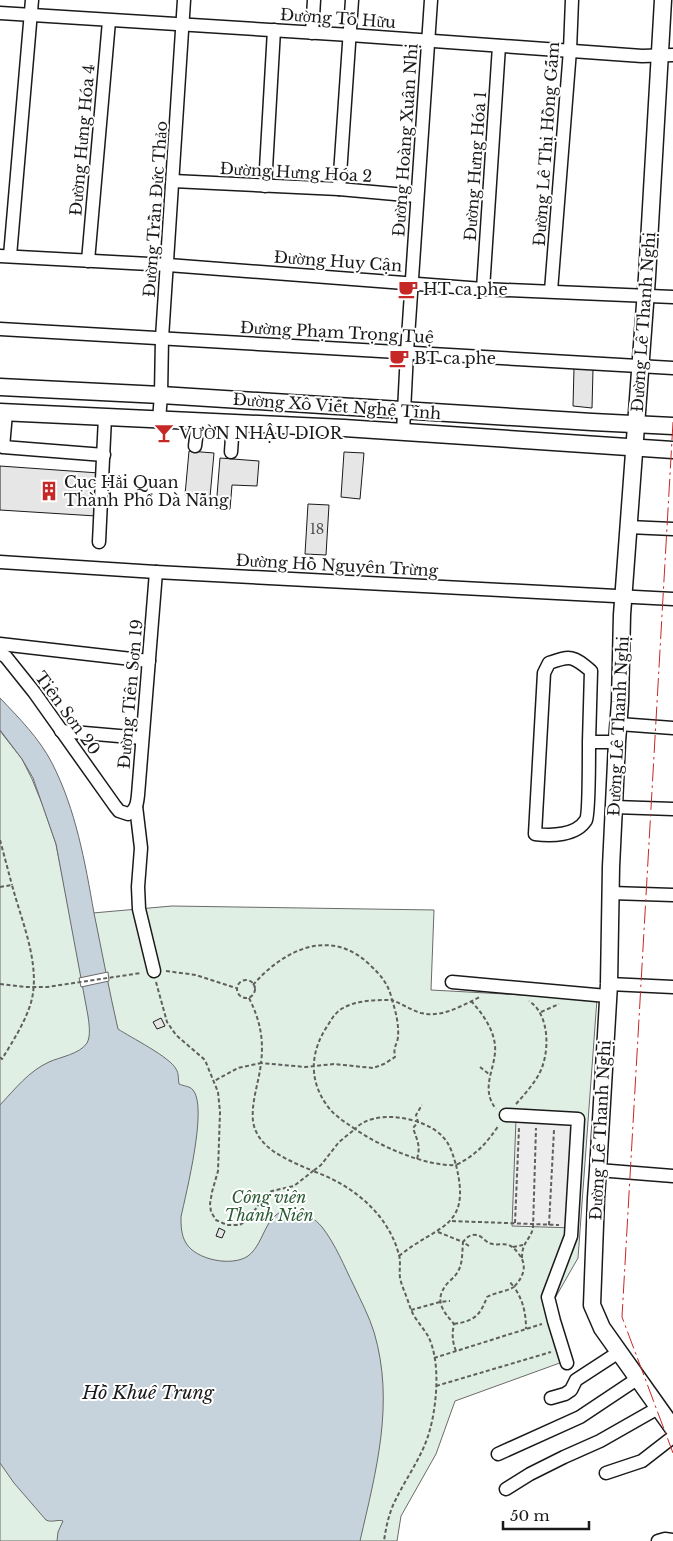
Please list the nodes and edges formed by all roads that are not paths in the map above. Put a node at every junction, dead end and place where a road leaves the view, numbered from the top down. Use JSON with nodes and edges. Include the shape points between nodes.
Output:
{"nodes":[{"id":1,"x":32,"y":0,"type":"edge"},
{"id":2,"x":184,"y":0,"type":"edge"},
{"id":3,"x":314,"y":0,"type":"edge"},
{"id":4,"x":352,"y":0,"type":"edge"},
{"id":5,"x":431,"y":0,"type":"edge"},
{"id":6,"x":572,"y":0,"type":"edge"},
{"id":7,"x":663,"y":0,"type":"edge"},
{"id":8,"x":0,"y":13,"type":"edge"},
{"id":9,"x":31,"y":15,"type":"junction"},
{"id":10,"x":109,"y":21,"type":"junction"},
{"id":11,"x":183,"y":26,"type":"junction"},
{"id":12,"x":274,"y":30,"type":"junction"},
{"id":13,"x":312,"y":32,"type":"junction"},
{"id":14,"x":350,"y":35,"type":"junction"},
{"id":15,"x":428,"y":40,"type":"junction"},
{"id":16,"x":499,"y":46,"type":"junction"},
{"id":17,"x":570,"y":50,"type":"junction"},
{"id":18,"x":666,"y":56,"type":"edge"},
{"id":19,"x":172,"y":181,"type":"junction"},
{"id":20,"x":265,"y":186,"type":"junction"},
{"id":21,"x":339,"y":189,"type":"junction"},
{"id":22,"x":417,"y":196,"type":"junction"},
{"id":23,"x":5,"y":256,"type":"edge"},
{"id":24,"x":88,"y":262,"type":"junction"},
{"id":25,"x":168,"y":265,"type":"junction"},
{"id":26,"x":413,"y":283,"type":"junction"},
{"id":27,"x":483,"y":289,"type":"junction"},
{"id":28,"x":551,"y":291,"type":"junction"},
{"id":29,"x":645,"y":296,"type":"junction"},
{"id":30,"x":673,"y":297,"type":"edge"},
{"id":31,"x":0,"y":329,"type":"edge"},
{"id":32,"x":162,"y":338,"type":"junction"},
{"id":33,"x":407,"y":352,"type":"junction"},
{"id":34,"x":640,"y":366,"type":"junction"},
{"id":35,"x":673,"y":368,"type":"edge"},
{"id":36,"x":0,"y":387,"type":"edge"},
{"id":37,"x":161,"y":395,"type":"junction"},
{"id":38,"x":405,"y":410,"type":"junction"},
{"id":39,"x":3,"y":413,"type":"edge"},
{"id":40,"x":106,"y":417,"type":"junction"},
{"id":41,"x":159,"y":420,"type":"junction"},
{"id":42,"x":198,"y":422,"type":"junction"},
{"id":43,"x":233,"y":423,"type":"junction"},
{"id":44,"x":637,"y":425,"type":"junction"},
{"id":45,"x":673,"y":426,"type":"edge"},
{"id":46,"x":403,"y":432,"type":"junction"},
{"id":47,"x":196,"y":446,"type":"dead end"},
{"id":48,"x":635,"y":448,"type":"junction"},
{"id":49,"x":673,"y":450,"type":"edge"},
{"id":50,"x":230,"y":452,"type":"dead end"},
{"id":51,"x":104,"y":455,"type":"junction"},
{"id":52,"x":628,"y":527,"type":"junction"},
{"id":53,"x":673,"y":529,"type":"edge"},
{"id":54,"x":99,"y":542,"type":"dead end"},
{"id":55,"x":0,"y":562,"type":"edge"},
{"id":56,"x":156,"y":572,"type":"junction"},
{"id":57,"x":624,"y":596,"type":"junction"},
{"id":58,"x":673,"y":598,"type":"edge"},
{"id":59,"x":0,"y":644,"type":"edge"},
{"id":60,"x":0,"y":653,"type":"edge"},
{"id":61,"x":149,"y":661,"type":"junction"},
{"id":62,"x":619,"y":724,"type":"junction"},
{"id":63,"x":673,"y":728,"type":"edge"},
{"id":64,"x":61,"y":731,"type":"junction"},
{"id":65,"x":142,"y":738,"type":"junction"},
{"id":66,"x":589,"y":742,"type":"junction"},
{"id":67,"x":617,"y":742,"type":"junction"},
{"id":68,"x":614,"y":807,"type":"junction"},
{"id":69,"x":673,"y":809,"type":"edge"},
{"id":70,"x":132,"y":810,"type":"junction"},
{"id":71,"x":612,"y":893,"type":"junction"},
{"id":72,"x":673,"y":895,"type":"edge"},
{"id":73,"x":154,"y":971,"type":"road end"},
{"id":74,"x":452,"y":982,"type":"dead end"},
{"id":75,"x":673,"y":987,"type":"edge"},
{"id":76,"x":608,"y":990,"type":"junction"},
{"id":77,"x":506,"y":1115,"type":"road end"},
{"id":78,"x":598,"y":1170,"type":"junction"},
{"id":79,"x":673,"y":1176,"type":"edge"},
{"id":80,"x":619,"y":1352,"type":"junction"},
{"id":81,"x":567,"y":1363,"type":"dead end"},
{"id":82,"x":637,"y":1379,"type":"junction"},
{"id":83,"x":550,"y":1398,"type":"dead end"},
{"id":84,"x":658,"y":1408,"type":"junction"},
{"id":85,"x":673,"y":1428,"type":"edge"},
{"id":86,"x":673,"y":1437,"type":"edge"},
{"id":87,"x":498,"y":1454,"type":"dead end"},
{"id":88,"x":606,"y":1474,"type":"dead end"},
{"id":89,"x":506,"y":1489,"type":"dead end"},
{"id":90,"x":658,"y":1538,"type":"edge"},
{"id":91,"x":673,"y":1540,"type":"edge"}],
"edges":[{"from":1,"to":9,"type":"street"},
{"from":2,"to":11,"type":"street","name":"Đường Trần Đức Thảo"},
{"from":3,"to":13,"type":"street"},
{"from":4,"to":14,"type":"street"},
{"from":5,"to":15,"type":"street","name":"Đường Hoàng Xuân Nhị"},
{"from":6,"to":17,"type":"street","name":"Đường Lê Thị Hồng Gấm"},
{"from":7,"to":18,"type":"main road","name":"Đường Lê Thanh Nghị"},
{"from":8,"to":9,"type":"street","name":"Đường Tố Hữu"},
{"from":9,"to":10,"type":"street","name":"Đường Tố Hữu"},
{"from":9,"to":23,"type":"street"},
{"from":10,"to":11,"type":"street","name":"Đường Tố Hữu"},
{"from":10,"to":24,"type":"street","name":"Đường Hưng Hóa 4"},
{"from":11,"to":12,"type":"street","name":"Đường Tố Hữu"},
{"from":11,"to":19,"type":"street","name":"Đường Trần Đức Thảo"},
{"from":12,"to":13,"type":"street","name":"Đường Tố Hữu"},
{"from":12,"to":20,"type":"street"},
{"from":13,"to":14,"type":"street","name":"Đường Tố Hữu"},
{"from":14,"to":15,"type":"street","name":"Đường Tố Hữu"},
{"from":14,"to":21,"type":"street"},
{"from":15,"to":16,"type":"street","name":"Đường Tố Hữu"},
{"from":15,"to":22,"type":"street","name":"Đường Hoàng Xuân Nhị"},
{"from":16,"to":17,"type":"street","name":"Đường Tố Hữu"},
{"from":16,"to":27,"type":"street","name":"Đường Hưng Hóa 1"},
{"from":17,"to":18,"type":"street","name":"Đường Tố Hữu"},
{"from":17,"to":28,"type":"street","name":"Đường Lê Thị Hồng Gấm"},
{"from":18,"to":29,"type":"main road","name":"Đường Lê Thanh Nghị"},
{"from":19,"to":20,"type":"street","name":"Đường Hưng Hóa 2"},
{"from":19,"to":25,"type":"street","name":"Đường Trần Đức Thảo"},
{"from":20,"to":21,"type":"street","name":"Đường Hưng Hóa 2"},
{"from":21,"to":22,"type":"street","name":"Đường Hưng Hóa 2"},
{"from":22,"to":26,"type":"street","name":"Đường Hoàng Xuân Nhị"},
{"from":23,"to":24,"type":"street","name":"Đường Huy Cận"},
{"from":24,"to":25,"type":"street","name":"Đường Huy Cận"},
{"from":25,"to":26,"type":"street","name":"Đường Huy Cận"},
{"from":25,"to":32,"type":"street","name":"Đường Trần Đức Thảo"},
{"from":26,"to":27,"type":"street","name":"Đường Huy Cận"},
{"from":26,"to":33,"type":"street","name":"Đường Hoàng Xuân Nhị"},
{"from":27,"to":28,"type":"street","name":"Đường Huy Cận"},
{"from":28,"to":29,"type":"street","name":"Đường Huy Cận"},
{"from":29,"to":30,"type":"street","name":"Đường Huy Cận"},
{"from":29,"to":34,"type":"main road","name":"Đường Lê Thanh Nghị"},
{"from":31,"to":32,"type":"street","name":"Đường Phạm Trọng Tuệ"},
{"from":32,"to":33,"type":"street","name":"Đường Phạm Trọng Tuệ"},
{"from":32,"to":37,"type":"street","name":"Đường Trần Đức Thảo"},
{"from":33,"to":34,"type":"street","name":"Đường Phạm Trọng Tuệ"},
{"from":33,"to":38,"type":"street","name":"Đường Hoàng Xuân Nhị"},
{"from":34,"to":35,"type":"street","name":"Đường Phạm Trọng Tuệ"},
{"from":34,"to":44,"type":"main road","name":"Đường Lê Thanh Nghị"},
{"from":36,"to":37,"type":"main road","name":"Đường Xô Viết Nghệ Tĩnh"},
{"from":37,"to":38,"type":"main road","name":"Đường Xô Viết Nghệ Tĩnh"},
{"from":37,"to":41,"type":"street","name":"Đường Trần Đức Thảo"},
{"from":38,"to":44,"type":"main road","name":"Đường Xô Viết Nghệ Tĩnh"},
{"from":38,"to":46,"type":"street","name":"Đường Hoàng Xuân Nhị"},
{"from":39,"to":40,"type":"main road","name":"Đường Xô Viết Nghệ Tĩnh"},
{"from":39,"to":51,"type":"street","via":[[3,446]]},
{"from":40,"to":41,"type":"main road","name":"Đường Xô Viết Nghệ Tĩnh"},
{"from":40,"to":51,"type":"street"},
{"from":41,"to":42,"type":"main road","name":"Đường Xô Viết Nghệ Tĩnh"},
{"from":42,"to":43,"type":"main road","name":"Đường Xô Viết Nghệ Tĩnh"},
{"from":42,"to":47,"type":"street"},
{"from":43,"to":46,"type":"main road","name":"Đường Xô Viết Nghệ Tĩnh"},
{"from":43,"to":50,"type":"street"},
{"from":44,"to":45,"type":"main road","name":"Đường Xô Viết Nghệ Tĩnh"},
{"from":44,"to":48,"type":"main road","name":"Đường Lê Thanh Nghị"},
{"from":46,"to":48,"type":"main road","name":"Đường Xô Viết Nghệ Tĩnh"},
{"from":48,"to":49,"type":"main road","name":"Đường Xô Viết Nghệ Tĩnh"},
{"from":48,"to":52,"type":"main road","name":"Đường Lê Thanh Nghị"},
{"from":51,"to":54,"type":"street"},
{"from":52,"to":53,"type":"street"},
{"from":52,"to":57,"type":"main road","name":"Đường Lê Thanh Nghị"},
{"from":55,"to":56,"type":"street","name":"Đường Hồ Nguyên Trừng"},
{"from":56,"to":57,"type":"street","name":"Đường Hồ Nguyên Trừng"},
{"from":56,"to":61,"type":"street","name":"Đường Tiên Sơn 19"},
{"from":57,"to":58,"type":"street","name":"Đường Hồ Nguyên Trừng"},
{"from":57,"to":62,"type":"main road","name":"Đường Lê Thanh Nghị"},
{"from":59,"to":61,"type":"street","name":"Tiên Sơn 20"},
{"from":60,"to":64,"type":"street","name":"Tiên Sơn 20","via":[[34,692]]},
{"from":61,"to":65,"type":"street","name":"Đường Tiên Sơn 19"},
{"from":62,"to":63,"type":"street"},
{"from":62,"to":67,"type":"main road","name":"Đường Lê Thanh Nghị"},
{"from":64,"to":65,"type":"street"},
{"from":64,"to":70,"type":"street","name":"Tiên Sơn 20","via":[[119,811]]},
{"from":65,"to":70,"type":"street","name":"Đường Tiên Sơn 19"},
{"from":66,"to":66,"type":"street","via":[[591,671],[578,660],[566,657],[549,663],[544,673],[535,834],[550,836],[578,829],[587,819]]},
{"from":66,"to":67,"type":"street"},
{"from":67,"to":68,"type":"main road","name":"Đường Lê Thanh Nghị"},
{"from":68,"to":69,"type":"street"},
{"from":68,"to":71,"type":"main road","name":"Đường Lê Thanh Nghị"},
{"from":70,"to":73,"type":"street","name":"Đường Tiên Sơn 19","via":[[141,848],[139,909]]},
{"from":71,"to":72,"type":"street"},
{"from":71,"to":76,"type":"main road","name":"Đường Lê Thanh Nghị"},
{"from":74,"to":76,"type":"street"},
{"from":75,"to":76,"type":"street"},
{"from":76,"to":78,"type":"main road","name":"Đường Lê Thanh Nghị"},
{"from":77,"to":81,"type":"street","via":[[578,1119],[572,1236],[548,1297]]},
{"from":78,"to":79,"type":"street"},
{"from":78,"to":80,"type":"main road","name":"Đường Lê Thanh Nghị","via":[[592,1305],[602,1328]]},
{"from":80,"to":82,"type":"main road","name":"Đường Lê Thanh Nghị"},
{"from":80,"to":83,"type":"street","via":[[576,1380],[571,1390]]},
{"from":82,"to":84,"type":"main road","name":"Đường Lê Thanh Nghị"},
{"from":82,"to":87,"type":"street","via":[[580,1416]]},
{"from":84,"to":85,"type":"main road","name":"Đường Lê Thanh Nghị"},
{"from":84,"to":89,"type":"street"},
{"from":86,"to":88,"type":"street","via":[[642,1461]]},
{"from":90,"to":91,"type":"street"}]}
